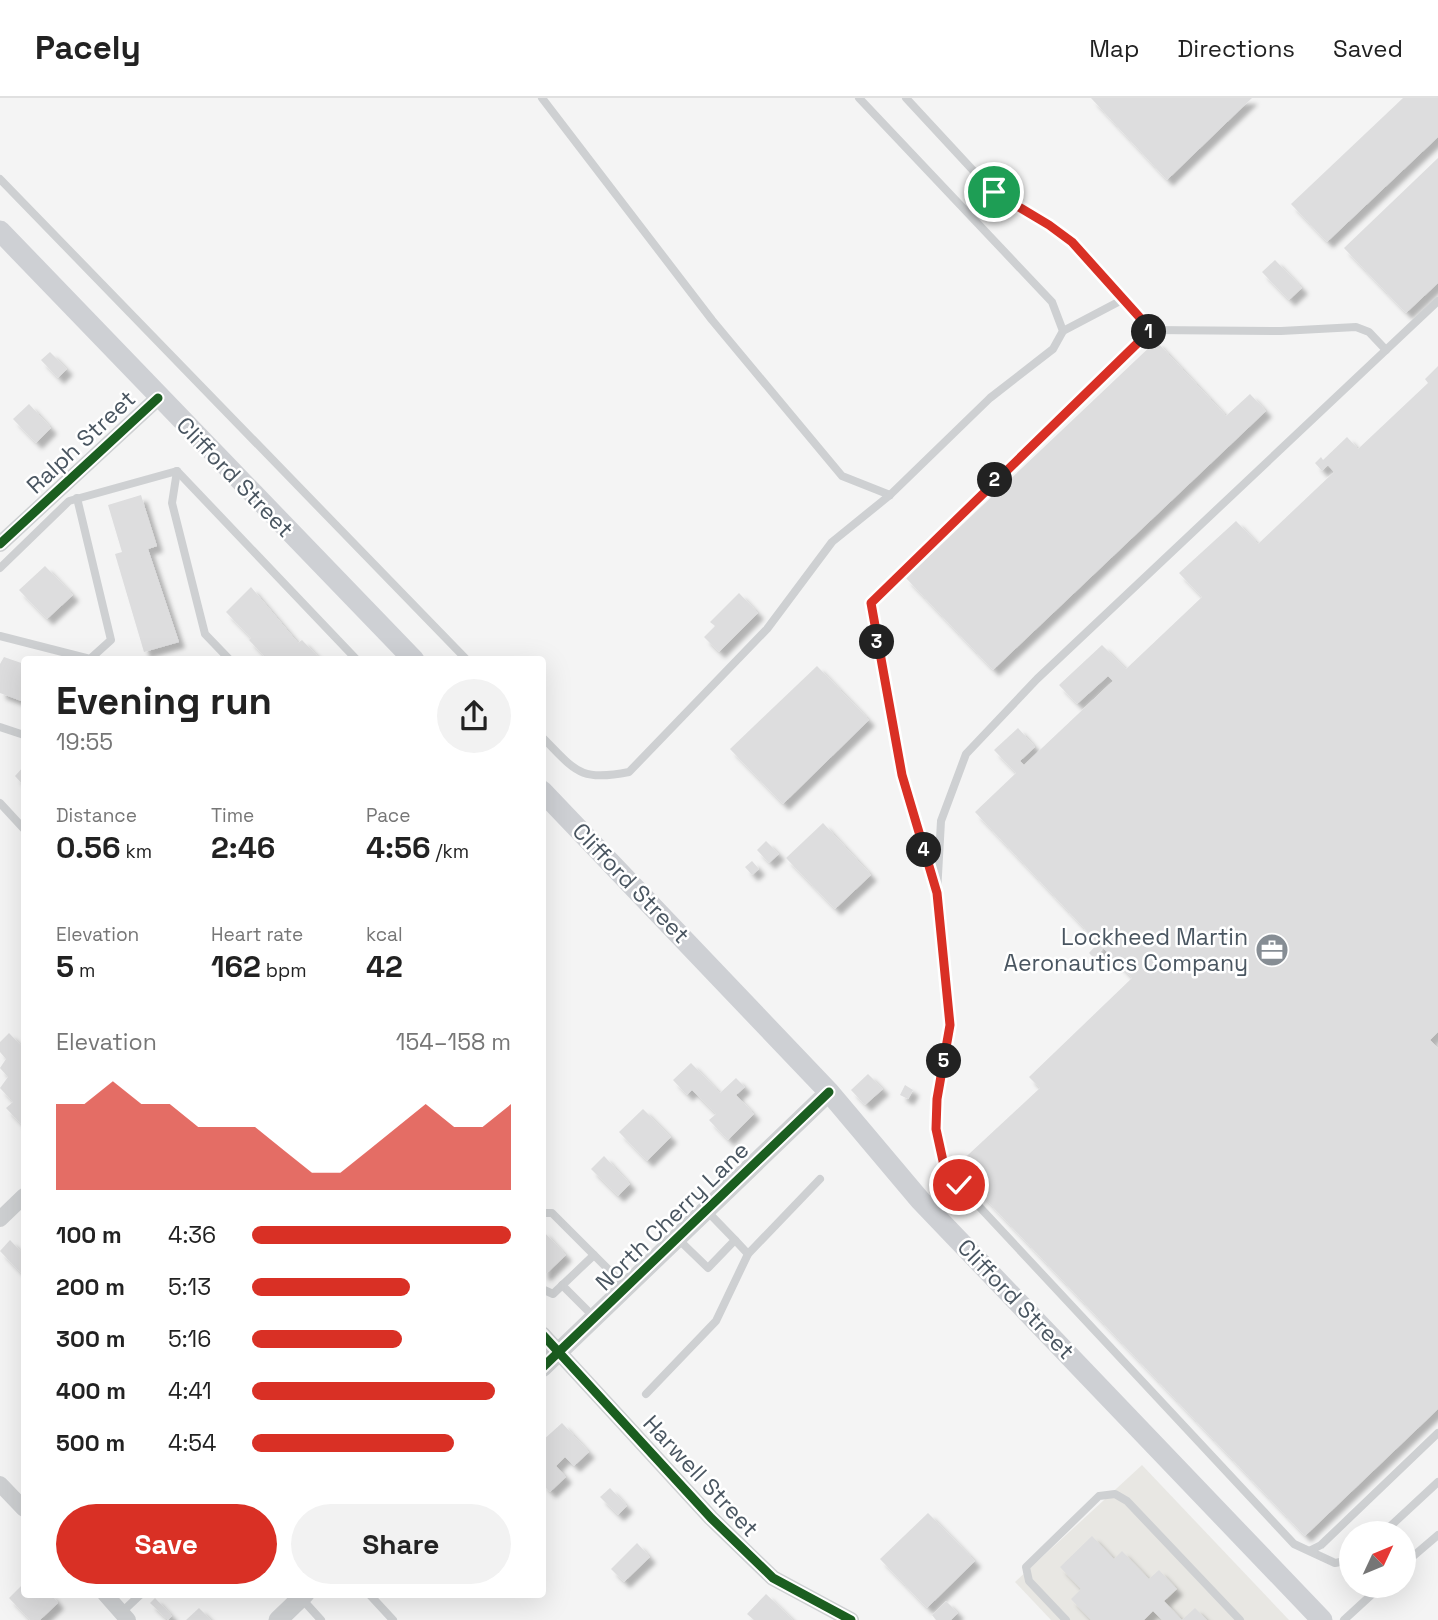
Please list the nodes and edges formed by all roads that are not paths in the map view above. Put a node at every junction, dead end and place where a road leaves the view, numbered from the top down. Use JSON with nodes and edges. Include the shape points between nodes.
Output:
{"nodes":[{"id":1,"x":542,"y":98,"type":"edge"},
{"id":2,"x":859,"y":98,"type":"edge"},
{"id":3,"x":906,"y":98,"type":"edge"},
{"id":4,"x":0,"y":179,"type":"edge"},
{"id":5,"x":0,"y":231,"type":"edge"},
{"id":6,"x":1122,"y":300,"type":"junction"},
{"id":7,"x":1438,"y":301,"type":"edge"},
{"id":8,"x":1151,"y":330,"type":"junction"},
{"id":9,"x":1063,"y":331,"type":"junction"},
{"id":10,"x":1386,"y":350,"type":"junction"},
{"id":11,"x":158,"y":398,"type":"junction"},
{"id":12,"x":177,"y":471,"type":"junction"},
{"id":13,"x":890,"y":495,"type":"junction"},
{"id":14,"x":68,"y":496,"type":"junction"},
{"id":15,"x":0,"y":544,"type":"edge"},
{"id":16,"x":0,"y":568,"type":"edge"},
{"id":17,"x":0,"y":636,"type":"edge"},
{"id":18,"x":78,"y":656,"type":"edge"},
{"id":19,"x":93,"y":656,"type":"edge"},
{"id":20,"x":226,"y":656,"type":"edge"},
{"id":21,"x":353,"y":656,"type":"edge"},
{"id":22,"x":410,"y":656,"type":"edge"},
{"id":23,"x":463,"y":656,"type":"edge"},
{"id":24,"x":0,"y":727,"type":"edge"},
{"id":25,"x":21,"y":734,"type":"edge"},
{"id":26,"x":546,"y":741,"type":"edge"},
{"id":27,"x":546,"y":795,"type":"edge"},
{"id":28,"x":0,"y":803,"type":"edge"},
{"id":29,"x":21,"y":826,"type":"edge"},
{"id":30,"x":937,"y":893,"type":"junction"},
{"id":31,"x":829,"y":1092,"type":"junction"},
{"id":32,"x":820,"y":1179,"type":"dead end"},
{"id":33,"x":21,"y":1198,"type":"edge"},
{"id":34,"x":706,"y":1210,"type":"junction"},
{"id":35,"x":546,"y":1213,"type":"edge"},
{"id":36,"x":0,"y":1219,"type":"edge"},
{"id":37,"x":677,"y":1238,"type":"junction"},
{"id":38,"x":735,"y":1240,"type":"junction"},
{"id":39,"x":748,"y":1254,"type":"junction"},
{"id":40,"x":594,"y":1255,"type":"junction"},
{"id":41,"x":562,"y":1285,"type":"junction"},
{"id":42,"x":627,"y":1288,"type":"junction"},
{"id":43,"x":546,"y":1291,"type":"edge"},
{"id":44,"x":595,"y":1318,"type":"junction"},
{"id":45,"x":546,"y":1338,"type":"edge"},
{"id":46,"x":560,"y":1352,"type":"junction"},
{"id":47,"x":546,"y":1364,"type":"edge"},
{"id":48,"x":646,"y":1394,"type":"dead end"},
{"id":49,"x":1438,"y":1433,"type":"edge"},
{"id":50,"x":1438,"y":1482,"type":"edge"},
{"id":51,"x":0,"y":1483,"type":"edge"},
{"id":52,"x":21,"y":1506,"type":"edge"},
{"id":53,"x":1396,"y":1521,"type":"edge"},
{"id":54,"x":1438,"y":1535,"type":"edge"},
{"id":55,"x":1311,"y":1550,"type":"junction"},
{"id":56,"x":1416,"y":1554,"type":"edge"},
{"id":57,"x":1339,"y":1562,"type":"edge"},
{"id":58,"x":109,"y":1598,"type":"edge"},
{"id":59,"x":138,"y":1598,"type":"edge"},
{"id":60,"x":301,"y":1598,"type":"edge"},
{"id":61,"x":304,"y":1598,"type":"edge"},
{"id":62,"x":373,"y":1598,"type":"edge"},
{"id":63,"x":1368,"y":1598,"type":"edge"},
{"id":64,"x":125,"y":1616,"type":"edge"},
{"id":65,"x":1316,"y":1618,"type":"edge"},
{"id":66,"x":278,"y":1620,"type":"edge"},
{"id":67,"x":321,"y":1620,"type":"edge"},
{"id":68,"x":393,"y":1620,"type":"edge"},
{"id":69,"x":851,"y":1620,"type":"edge"},
{"id":70,"x":1066,"y":1620,"type":"edge"},
{"id":71,"x":1240,"y":1620,"type":"edge"},
{"id":72,"x":1344,"y":1620,"type":"edge"}],
"edges":[{"from":1,"to":13,"type":"lane","via":[[712,320],[842,476]]},
{"from":2,"to":9,"type":"lane","via":[[1052,302]]},
{"from":3,"to":6,"type":"lane","via":[[994,192],[1072,242]]},
{"from":4,"to":23,"type":"lane"},
{"from":5,"to":11,"type":"main road","name":"Clifford Street"},
{"from":6,"to":8,"type":"lane"},
{"from":6,"to":9,"type":"lane"},
{"from":7,"to":10,"type":"lane"},
{"from":8,"to":10,"type":"lane","via":[[1356,327]]},
{"from":8,"to":30,"type":"lane","via":[[871,603],[902,775]]},
{"from":9,"to":13,"type":"lane","via":[[1053,349],[990,398]]},
{"from":10,"to":30,"type":"lane","via":[[1037,678],[966,754],[941,821]]},
{"from":11,"to":14,"type":"street","name":"Ralph Street"},
{"from":11,"to":22,"type":"main road","name":"Clifford Street"},
{"from":12,"to":14,"type":"lane"},
{"from":12,"to":20,"type":"lane","via":[[172,503],[205,634]]},
{"from":12,"to":21,"type":"lane"},
{"from":13,"to":26,"type":"lane","via":[[832,542],[767,629],[629,772],[597,778],[574,770]]},
{"from":14,"to":15,"type":"street","name":"Ralph Street"},
{"from":14,"to":16,"type":"lane"},
{"from":14,"to":19,"type":"lane","via":[[111,640]]},
{"from":17,"to":18,"type":"lane"},
{"from":24,"to":25,"type":"lane"},
{"from":27,"to":31,"type":"main road","name":"Clifford Street"},
{"from":28,"to":29,"type":"lane"},
{"from":30,"to":55,"type":"lane","via":[[950,1025],[937,1099],[936,1129],[945,1170],[1294,1544]]},
{"from":31,"to":34,"type":"street","name":"North Cherry Lane"},
{"from":31,"to":65,"type":"main road","name":"Clifford Street","via":[[920,1200]]},
{"from":32,"to":39,"type":"lane"},
{"from":33,"to":36,"type":"street"},
{"from":34,"to":37,"type":"street","name":"North Cherry Lane"},
{"from":34,"to":38,"type":"lane"},
{"from":35,"to":40,"type":"lane","via":[[552,1213]]},
{"from":37,"to":38,"type":"lane","via":[[708,1268]]},
{"from":37,"to":42,"type":"street","name":"North Cherry Lane"},
{"from":38,"to":39,"type":"lane"},
{"from":39,"to":48,"type":"lane","via":[[716,1321]]},
{"from":40,"to":41,"type":"lane"},
{"from":40,"to":42,"type":"lane"},
{"from":41,"to":43,"type":"lane","via":[[553,1294]]},
{"from":41,"to":44,"type":"lane"},
{"from":42,"to":44,"type":"street","name":"North Cherry Lane"},
{"from":44,"to":46,"type":"street","name":"North Cherry Lane"},
{"from":45,"to":46,"type":"street","name":"Harwell Street"},
{"from":46,"to":47,"type":"street","name":"North Cherry Lane"},
{"from":46,"to":69,"type":"street","name":"Harwell Street","via":[[711,1518],[773,1578]]},
{"from":49,"to":55,"type":"lane"},
{"from":50,"to":53,"type":"lane"},
{"from":51,"to":52,"type":"street"},
{"from":54,"to":56,"type":"lane"},
{"from":55,"to":57,"type":"lane"},
{"from":58,"to":64,"type":"street"},
{"from":59,"to":64,"type":"lane"},
{"from":60,"to":66,"type":"street"},
{"from":61,"to":67,"type":"lane"},
{"from":62,"to":68,"type":"lane"},
{"from":63,"to":72,"type":"lane"},
{"from":70,"to":71,"type":"lane","via":[[1029,1581],[1026,1567],[1099,1496],[1115,1494],[1127,1501]]}]}
